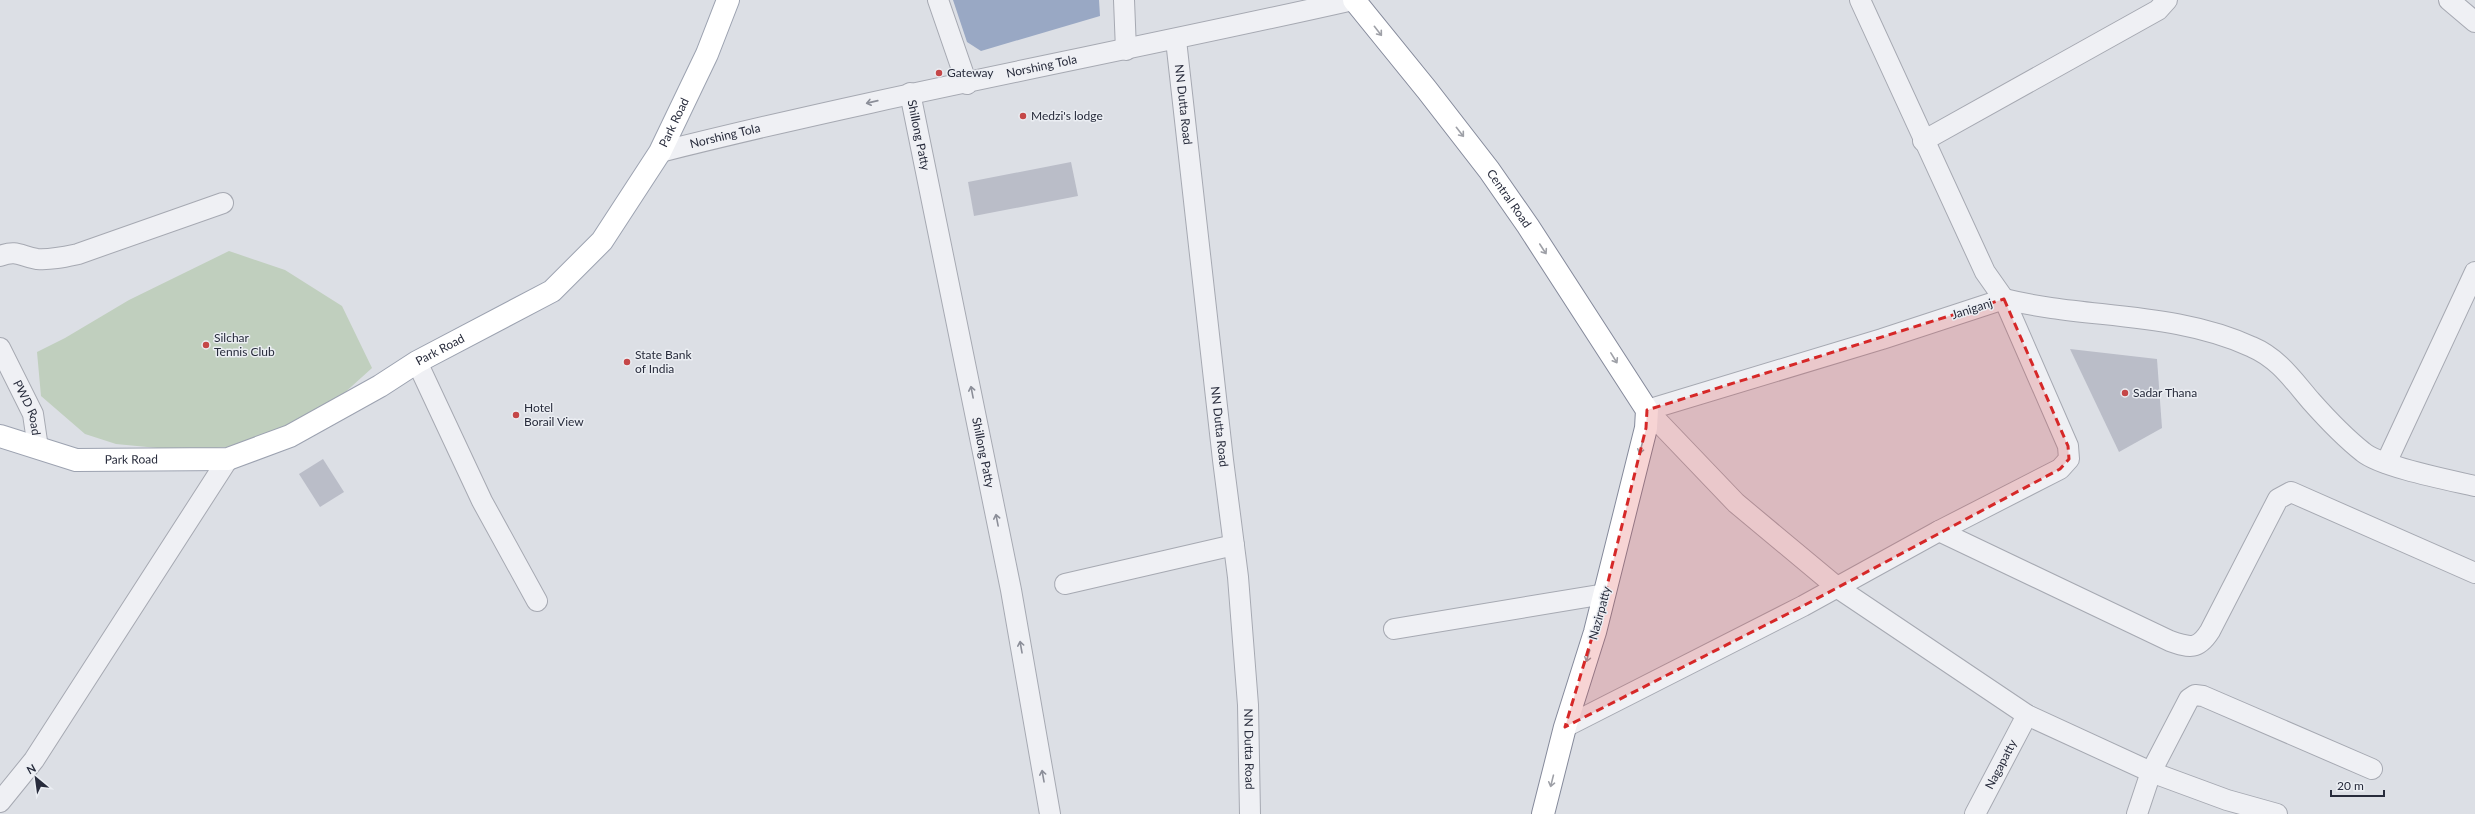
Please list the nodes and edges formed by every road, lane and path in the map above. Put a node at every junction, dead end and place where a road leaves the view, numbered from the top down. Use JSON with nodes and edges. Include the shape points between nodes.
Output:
{"nodes":[{"id":1,"x":728,"y":0,"type":"edge"},
{"id":2,"x":938,"y":0,"type":"edge"},
{"id":3,"x":1124,"y":0,"type":"edge"},
{"id":4,"x":1354,"y":0,"type":"edge"},
{"id":5,"x":1860,"y":0,"type":"edge"},
{"id":6,"x":2167,"y":0,"type":"edge"},
{"id":7,"x":2449,"y":0,"type":"edge"},
{"id":8,"x":2475,"y":22,"type":"edge"},
{"id":9,"x":1176,"y":40,"type":"junction"},
{"id":10,"x":1126,"y":50,"type":"junction"},
{"id":11,"x":967,"y":84,"type":"junction"},
{"id":12,"x":910,"y":93,"type":"junction"},
{"id":13,"x":1923,"y":141,"type":"junction"},
{"id":14,"x":660,"y":152,"type":"junction"},
{"id":15,"x":223,"y":203,"type":"dead end"},
{"id":16,"x":0,"y":256,"type":"edge"},
{"id":17,"x":2475,"y":272,"type":"edge"},
{"id":18,"x":2004,"y":299,"type":"junction"},
{"id":19,"x":0,"y":348,"type":"edge"},
{"id":20,"x":417,"y":362,"type":"junction"},
{"id":21,"x":1647,"y":410,"type":"junction"},
{"id":22,"x":0,"y":436,"type":"edge"},
{"id":23,"x":38,"y":448,"type":"junction"},
{"id":24,"x":228,"y":459,"type":"junction"},
{"id":25,"x":2386,"y":463,"type":"junction"},
{"id":26,"x":2475,"y":486,"type":"edge"},
{"id":27,"x":1939,"y":531,"type":"junction"},
{"id":28,"x":1234,"y":544,"type":"junction"},
{"id":29,"x":2475,"y":573,"type":"edge"},
{"id":30,"x":1065,"y":584,"type":"dead end"},
{"id":31,"x":1838,"y":588,"type":"junction"},
{"id":32,"x":1605,"y":594,"type":"junction"},
{"id":33,"x":537,"y":601,"type":"dead end"},
{"id":34,"x":1394,"y":629,"type":"dead end"},
{"id":35,"x":2027,"y":715,"type":"junction"},
{"id":36,"x":1566,"y":727,"type":"junction"},
{"id":37,"x":2372,"y":769,"type":"dead end"},
{"id":38,"x":2151,"y":772,"type":"junction"},
{"id":39,"x":0,"y":802,"type":"edge"},
{"id":40,"x":1050,"y":814,"type":"edge"},
{"id":41,"x":1250,"y":814,"type":"edge"},
{"id":42,"x":1543,"y":814,"type":"edge"},
{"id":43,"x":1975,"y":814,"type":"edge"},
{"id":44,"x":2137,"y":814,"type":"edge"},
{"id":45,"x":2277,"y":814,"type":"edge"}],
"edges":[{"from":1,"to":14,"type":"main road","name":"Park Road","via":[[707,54]]},
{"from":2,"to":11,"type":"street"},
{"from":3,"to":10,"type":"street"},
{"from":4,"to":9,"type":"street","name":"Norshing Tola"},
{"from":4,"to":21,"type":"main road","name":"Central Road","one_way":true,"via":[[1489,170],[1592,322]]},
{"from":5,"to":13,"type":"street","name":"Janiganj"},
{"from":6,"to":13,"type":"street","via":[[2158,10]]},
{"from":7,"to":8,"type":"street"},
{"from":9,"to":10,"type":"street","name":"Norshing Tola"},
{"from":9,"to":28,"type":"street","name":"NN Dutta Road"},
{"from":10,"to":11,"type":"street","name":"Norshing Tola"},
{"from":11,"to":12,"type":"street","name":"Norshing Tola"},
{"from":12,"to":14,"type":"street","name":"Norshing Tola","one_way":true,"via":[[772,123]]},
{"from":40,"to":12,"type":"street","name":"Shillong Patty","one_way":true,"via":[[1011,590]]},
{"from":13,"to":18,"type":"street","name":"Janiganj","via":[[1985,272]]},
{"from":14,"to":20,"type":"main road","name":"Park Road","via":[[602,241],[552,291]]},
{"from":15,"to":16,"type":"street","via":[[78,254],[53,260],[34,259],[13,252]]},
{"from":17,"to":25,"type":"street"},
{"from":18,"to":21,"type":"street","name":"Janiganj"},
{"from":18,"to":25,"type":"street","via":[[2025,304],[2125,315],[2224,336],[2252,346],[2276,360],[2330,422],[2363,452]]},
{"from":18,"to":27,"type":"street","via":[[2068,446],[2069,458],[2060,469]]},
{"from":19,"to":23,"type":"street","name":"PWD Road","via":[[33,414]]},
{"from":20,"to":24,"type":"main road","name":"Park Road","via":[[380,386],[290,436]]},
{"from":20,"to":33,"type":"street","via":[[482,501]]},
{"from":21,"to":31,"type":"street","via":[[1736,503]]},
{"from":21,"to":32,"type":"main road","name":"Nazirpatty","one_way":true,"via":[[1646,428]]},
{"from":22,"to":23,"type":"main road","name":"Park Road"},
{"from":23,"to":24,"type":"main road","name":"Park Road","via":[[76,460]]},
{"from":24,"to":39,"type":"street","via":[[34,760]]},
{"from":25,"to":26,"type":"street"},
{"from":27,"to":29,"type":"street","via":[[2170,641],[2193,647],[2203,642],[2210,631],[2278,499],[2290,492]]},
{"from":27,"to":31,"type":"street"},
{"from":28,"to":30,"type":"street"},
{"from":28,"to":41,"type":"street","name":"NN Dutta Road","via":[[1244,643]]},
{"from":31,"to":35,"type":"street"},
{"from":31,"to":36,"type":"street"},
{"from":32,"to":34,"type":"street"},
{"from":32,"to":36,"type":"main road","name":"Nazirpatty","one_way":true},
{"from":35,"to":38,"type":"street"},
{"from":35,"to":43,"type":"street","name":"Nagapatty"},
{"from":36,"to":42,"type":"main road","name":"Nazirpatty","one_way":true},
{"from":37,"to":38,"type":"street","via":[[2203,696],[2195,695],[2189,699]]},
{"from":38,"to":44,"type":"street"},
{"from":38,"to":45,"type":"street","via":[[2227,800]]}]}
